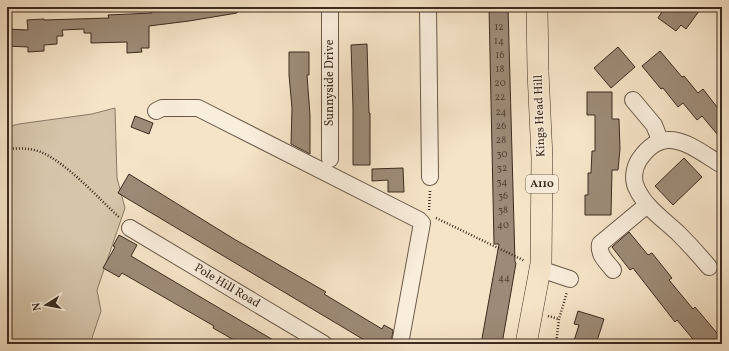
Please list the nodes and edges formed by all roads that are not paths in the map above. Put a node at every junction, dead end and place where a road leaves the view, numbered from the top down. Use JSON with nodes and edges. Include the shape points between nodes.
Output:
{"nodes":[{"id":1,"x":330,"y":7,"type":"edge"},
{"id":2,"x":428,"y":7,"type":"edge"},
{"id":3,"x":537,"y":7,"type":"edge"},
{"id":4,"x":632,"y":100,"type":"dead end"},
{"id":5,"x":156,"y":111,"type":"dead end"},
{"id":6,"x":660,"y":140,"type":"junction"},
{"id":7,"x":330,"y":159,"type":"dead end"},
{"id":8,"x":722,"y":165,"type":"edge"},
{"id":9,"x":430,"y":177,"type":"road end"},
{"id":10,"x":651,"y":209,"type":"junction"},
{"id":11,"x":130,"y":228,"type":"road end"},
{"id":12,"x":709,"y":267,"type":"dead end"},
{"id":13,"x":541,"y":268,"type":"junction"},
{"id":14,"x":613,"y":270,"type":"dead end"},
{"id":15,"x":570,"y":279,"type":"road end"},
{"id":16,"x":324,"y":344,"type":"edge"},
{"id":17,"x":400,"y":344,"type":"edge"},
{"id":18,"x":526,"y":344,"type":"edge"}],
"edges":[{"from":1,"to":7,"type":"street","name":"Sunnyside Drive"},
{"from":2,"to":9,"type":"street"},
{"from":3,"to":13,"type":"main road","name":"Kings Head Hill","number":"A110","via":[[542,158]]},
{"from":4,"to":6,"type":"street","via":[[654,125]]},
{"from":5,"to":17,"type":"street","via":[[162,108],[198,108],[420,220],[422,223]]},
{"from":6,"to":8,"type":"street","via":[[668,139],[692,146]]},
{"from":6,"to":10,"type":"street","via":[[641,157],[636,164],[634,176],[636,188]]},
{"from":10,"to":12,"type":"street","via":[[678,233]]},
{"from":10,"to":14,"type":"street","via":[[600,244],[601,254]]},
{"from":11,"to":16,"type":"street","name":"Pole Hill Road"},
{"from":13,"to":15,"type":"street"},
{"from":13,"to":18,"type":"main road","name":"Kings Head Hill","number":"A110"}]}
